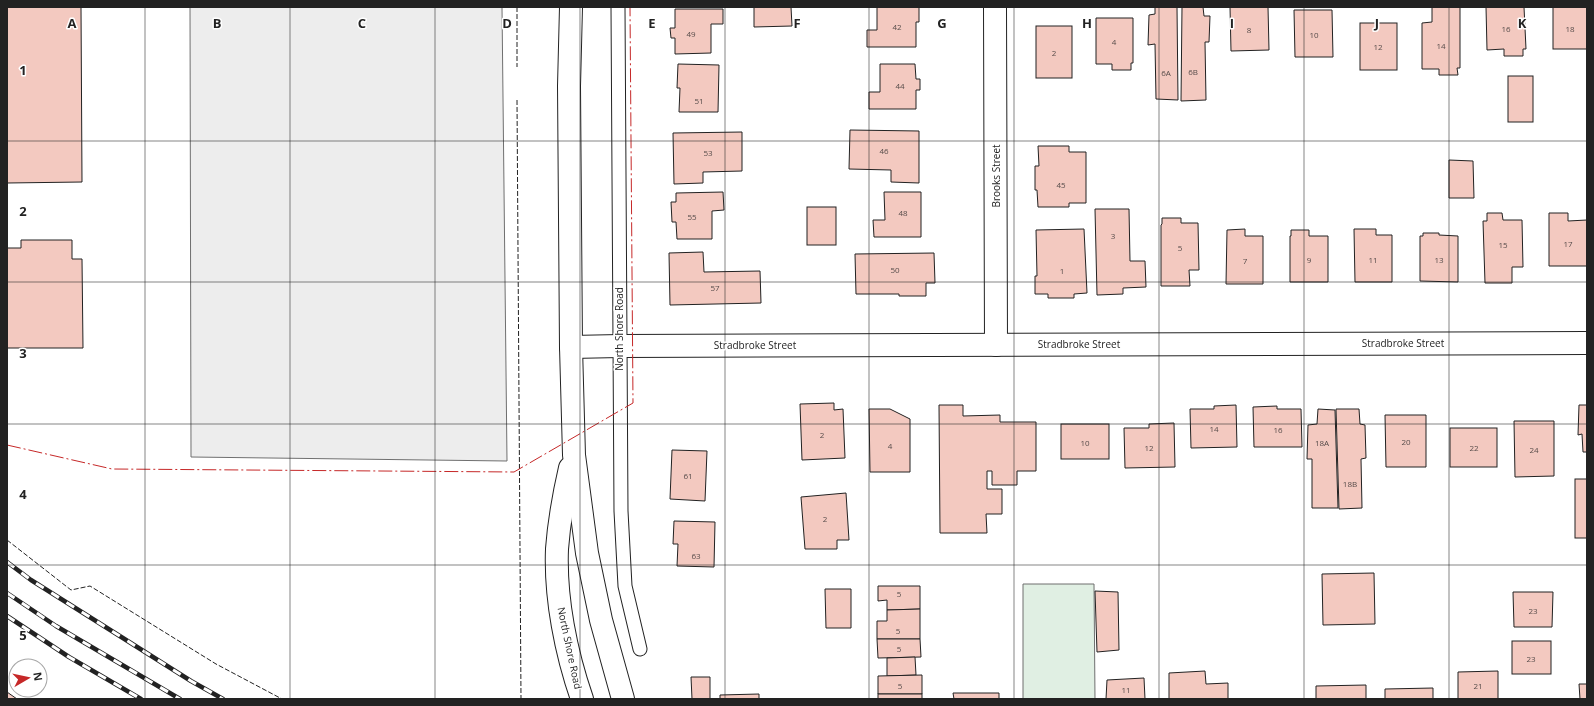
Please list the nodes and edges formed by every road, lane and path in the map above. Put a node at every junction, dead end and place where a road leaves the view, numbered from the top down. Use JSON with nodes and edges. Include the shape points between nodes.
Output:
{"nodes":[{"id":1,"x":571,"y":7,"type":"edge"},
{"id":2,"x":618,"y":7,"type":"edge"},
{"id":3,"x":995,"y":7,"type":"edge"},
{"id":4,"x":1587,"y":342,"type":"edge"},
{"id":5,"x":996,"y":345,"type":"junction"},
{"id":6,"x":620,"y":346,"type":"junction"},
{"id":7,"x":571,"y":347,"type":"junction"},
{"id":8,"x":574,"y":455,"type":"junction"},
{"id":9,"x":640,"y":649,"type":"dead end"},
{"id":10,"x":582,"y":699,"type":"edge"},
{"id":11,"x":623,"y":699,"type":"edge"}],
"edges":[{"from":1,"to":7,"type":"street","name":"North Shore Road"},
{"from":2,"to":6,"type":"lane","name":"North Shore Road"},
{"from":3,"to":5,"type":"street","name":"Brooks Street"},
{"from":4,"to":5,"type":"street","name":"Stradbroke Street"},
{"from":5,"to":6,"type":"street","name":"Stradbroke Street"},
{"from":6,"to":7,"type":"street","name":"Stradbroke Street"},
{"from":6,"to":9,"type":"lane","name":"North Shore Road","via":[[621,511],[625,586]]},
{"from":7,"to":8,"type":"street","name":"North Shore Road"},
{"from":8,"to":10,"type":"street","name":"North Shore Road","via":[[564,494],[557,549],[558,584],[562,621],[576,684]]},
{"from":8,"to":11,"type":"street","name":"North Shore Road","via":[[587,553],[601,620]]}]}
